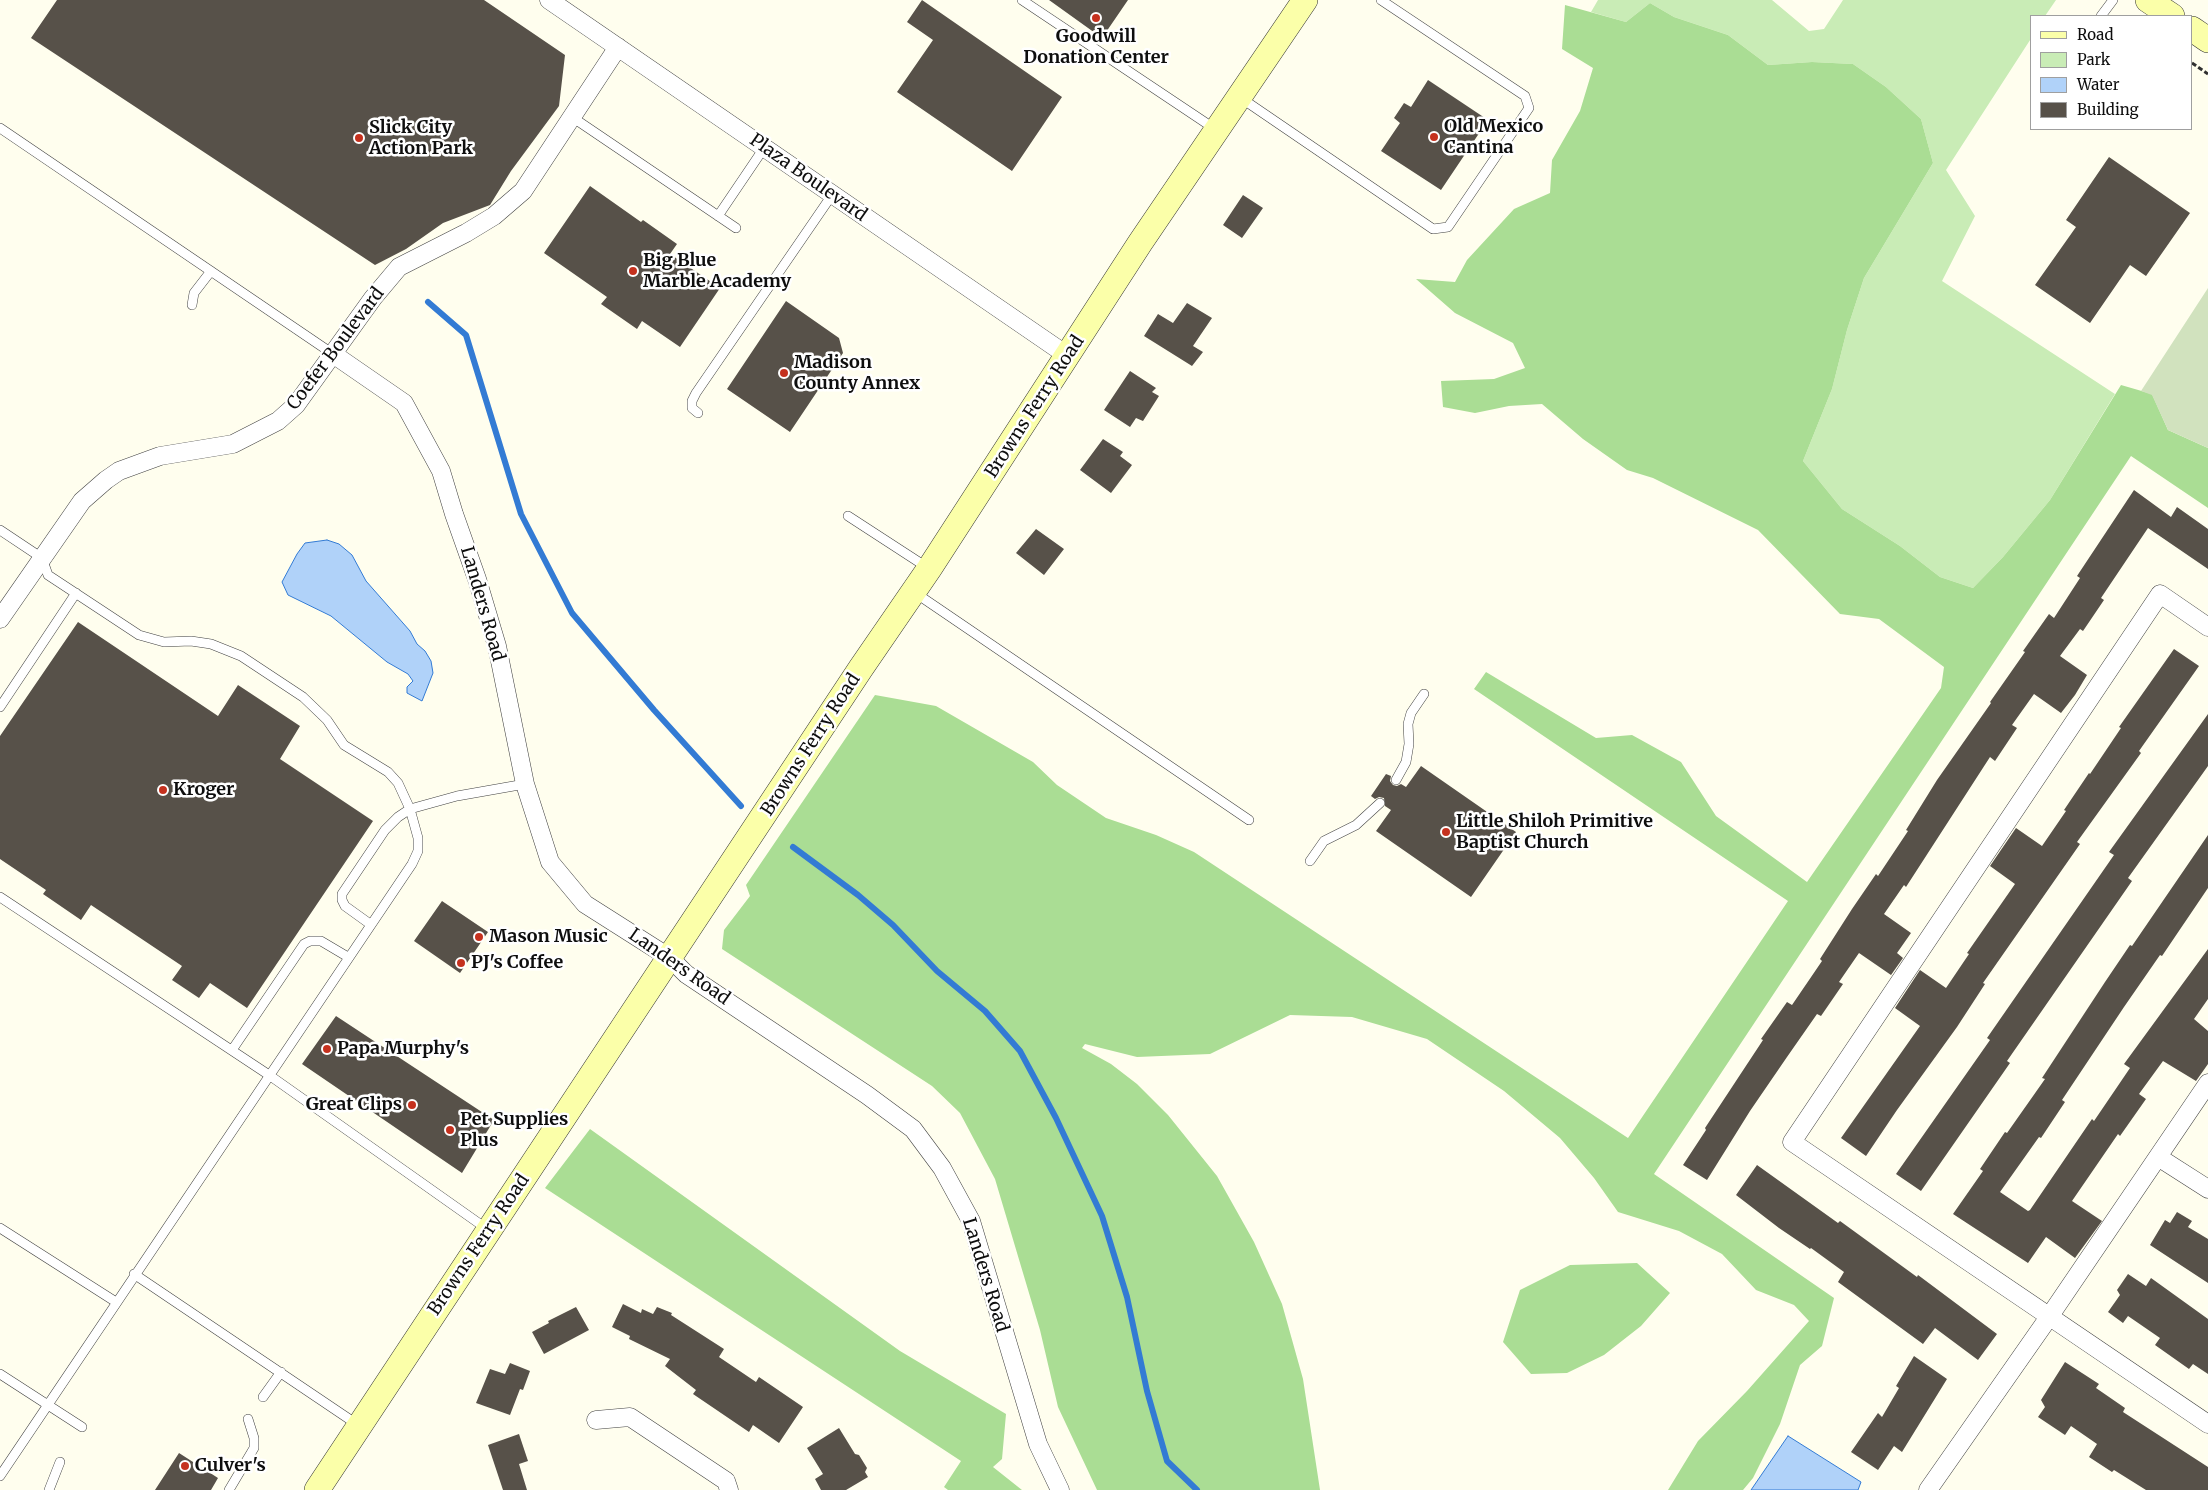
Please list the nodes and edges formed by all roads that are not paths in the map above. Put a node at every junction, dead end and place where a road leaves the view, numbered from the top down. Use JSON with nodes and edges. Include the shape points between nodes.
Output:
{"nodes":[{"id":1,"x":549,"y":0,"type":"edge"},
{"id":2,"x":1022,"y":0,"type":"edge"},
{"id":3,"x":1305,"y":0,"type":"edge"},
{"id":4,"x":1381,"y":0,"type":"edge"},
{"id":5,"x":2113,"y":0,"type":"edge"},
{"id":6,"x":2148,"y":0,"type":"edge"},
{"id":7,"x":2102,"y":15,"type":"edge"},
{"id":8,"x":2170,"y":15,"type":"edge"},
{"id":9,"x":2193,"y":30,"type":"edge"},
{"id":10,"x":2208,"y":40,"type":"edge"},
{"id":11,"x":618,"y":47,"type":"junction"},
{"id":12,"x":1239,"y":97,"type":"junction"},
{"id":13,"x":572,"y":117,"type":"junction"},
{"id":14,"x":0,"y":128,"type":"edge"},
{"id":15,"x":1217,"y":131,"type":"junction"},
{"id":16,"x":764,"y":148,"type":"junction"},
{"id":17,"x":832,"y":196,"type":"junction"},
{"id":18,"x":718,"y":216,"type":"junction"},
{"id":19,"x":736,"y":228,"type":"dead end"},
{"id":20,"x":211,"y":271,"type":"junction"},
{"id":21,"x":192,"y":305,"type":"dead end"},
{"id":22,"x":333,"y":354,"type":"junction"},
{"id":23,"x":1068,"y":356,"type":"junction"},
{"id":24,"x":698,"y":413,"type":"dead end"},
{"id":25,"x":848,"y":516,"type":"dead end"},
{"id":26,"x":0,"y":530,"type":"edge"},
{"id":27,"x":42,"y":558,"type":"junction"},
{"id":28,"x":929,"y":569,"type":"junction"},
{"id":29,"x":914,"y":592,"type":"junction"},
{"id":30,"x":76,"y":593,"type":"junction"},
{"id":31,"x":0,"y":618,"type":"edge"},
{"id":32,"x":2208,"y":626,"type":"edge"},
{"id":33,"x":1424,"y":694,"type":"dead end"},
{"id":34,"x":0,"y":707,"type":"edge"},
{"id":35,"x":1396,"y":780,"type":"dead end"},
{"id":36,"x":525,"y":784,"type":"junction"},
{"id":37,"x":1380,"y":803,"type":"dead end"},
{"id":38,"x":410,"y":809,"type":"junction"},
{"id":39,"x":1249,"y":820,"type":"dead end"},
{"id":40,"x":1310,"y":861,"type":"dead end"},
{"id":41,"x":0,"y":897,"type":"edge"},
{"id":42,"x":370,"y":924,"type":"junction"},
{"id":43,"x":348,"y":957,"type":"junction"},
{"id":44,"x":670,"y":958,"type":"junction"},
{"id":45,"x":232,"y":1050,"type":"junction"},
{"id":46,"x":269,"y":1075,"type":"junction"},
{"id":47,"x":2208,"y":1082,"type":"edge"},
{"id":48,"x":2158,"y":1157,"type":"junction"},
{"id":49,"x":2208,"y":1190,"type":"edge"},
{"id":50,"x":0,"y":1228,"type":"edge"},
{"id":51,"x":489,"y":1230,"type":"junction"},
{"id":52,"x":134,"y":1274,"type":"junction"},
{"id":53,"x":116,"y":1302,"type":"junction"},
{"id":54,"x":2049,"y":1317,"type":"junction"},
{"id":55,"x":280,"y":1372,"type":"junction"},
{"id":56,"x":0,"y":1374,"type":"edge"},
{"id":57,"x":263,"y":1397,"type":"dead end"},
{"id":58,"x":48,"y":1405,"type":"junction"},
{"id":59,"x":248,"y":1419,"type":"dead end"},
{"id":60,"x":596,"y":1420,"type":"dead end"},
{"id":61,"x":2208,"y":1424,"type":"edge"},
{"id":62,"x":359,"y":1426,"type":"junction"},
{"id":63,"x":82,"y":1427,"type":"dead end"},
{"id":64,"x":60,"y":1462,"type":"dead end"},
{"id":65,"x":0,"y":1476,"type":"edge"},
{"id":66,"x":49,"y":1490,"type":"edge"},
{"id":67,"x":229,"y":1490,"type":"edge"},
{"id":68,"x":316,"y":1490,"type":"edge"},
{"id":69,"x":729,"y":1490,"type":"edge"},
{"id":70,"x":1060,"y":1490,"type":"edge"},
{"id":71,"x":1928,"y":1490,"type":"edge"}],
"edges":[{"from":1,"to":11,"type":"street","name":"Plaza Boulevard"},
{"from":2,"to":15,"type":"lane"},
{"from":3,"to":12,"type":"main road","name":"Browns Ferry Road"},
{"from":4,"to":12,"type":"lane","via":[[1525,96],[1529,108],[1448,227],[1433,229]]},
{"from":5,"to":7,"type":"lane"},
{"from":6,"to":8,"type":"main road"},
{"from":9,"to":10,"type":"main road"},
{"from":11,"to":13,"type":"street","name":"Coefer Boulevard"},
{"from":11,"to":16,"type":"street","name":"Plaza Boulevard"},
{"from":12,"to":15,"type":"main road","name":"Browns Ferry Road"},
{"from":13,"to":18,"type":"lane"},
{"from":13,"to":22,"type":"street","name":"Coefer Boulevard","via":[[523,190],[494,216],[399,267]]},
{"from":14,"to":20,"type":"lane"},
{"from":15,"to":23,"type":"main road","name":"Browns Ferry Road"},
{"from":16,"to":17,"type":"street","name":"Plaza Boulevard"},
{"from":16,"to":18,"type":"lane"},
{"from":17,"to":23,"type":"street","name":"Plaza Boulevard"},
{"from":17,"to":24,"type":"lane","via":[[696,393],[692,408]]},
{"from":18,"to":19,"type":"lane"},
{"from":20,"to":21,"type":"lane","via":[[194,293]]},
{"from":20,"to":22,"type":"lane"},
{"from":22,"to":27,"type":"street","name":"Coefer Boulevard","via":[[296,405],[278,421],[250,437],[233,444],[146,460],[106,480],[82,501]]},
{"from":22,"to":36,"type":"street","name":"Landers Road","via":[[404,403],[441,471],[497,646]]},
{"from":23,"to":28,"type":"main road","name":"Browns Ferry Road"},
{"from":25,"to":28,"type":"lane"},
{"from":26,"to":27,"type":"lane"},
{"from":27,"to":30,"type":"lane","via":[[48,575]]},
{"from":27,"to":31,"type":"street","name":"Coefer Boulevard"},
{"from":28,"to":29,"type":"main road","name":"Browns Ferry Road"},
{"from":29,"to":39,"type":"lane"},
{"from":29,"to":44,"type":"main road","name":"Browns Ferry Road"},
{"from":30,"to":34,"type":"lane"},
{"from":30,"to":38,"type":"lane","via":[[139,635],[164,642],[211,644],[241,656],[303,697],[327,720],[344,745],[388,772],[398,783]]},
{"from":32,"to":54,"type":"street","via":[[2160,594],[1792,1142]]},
{"from":33,"to":35,"type":"lane","via":[[1411,713],[1406,762]]},
{"from":36,"to":38,"type":"lane","via":[[458,796]]},
{"from":36,"to":44,"type":"street","name":"Landers Road","via":[[550,862],[585,904]]},
{"from":37,"to":40,"type":"lane","via":[[1356,825],[1324,841]]},
{"from":38,"to":42,"type":"lane","via":[[418,851]]},
{"from":38,"to":42,"type":"lane","via":[[385,830],[342,894],[345,906]]},
{"from":41,"to":45,"type":"lane"},
{"from":42,"to":43,"type":"lane"},
{"from":43,"to":45,"type":"lane","via":[[321,941],[304,944]]},
{"from":43,"to":46,"type":"lane"},
{"from":44,"to":51,"type":"main road","name":"Browns Ferry Road"},
{"from":44,"to":70,"type":"street","name":"Landers Road","via":[[686,974],[913,1129],[942,1168],[971,1220],[1038,1444]]},
{"from":45,"to":46,"type":"lane"},
{"from":46,"to":51,"type":"lane"},
{"from":46,"to":52,"type":"lane"},
{"from":47,"to":48,"type":"street"},
{"from":48,"to":49,"type":"street"},
{"from":48,"to":54,"type":"street"},
{"from":50,"to":53,"type":"lane"},
{"from":51,"to":62,"type":"main road","name":"Browns Ferry Road"},
{"from":52,"to":53,"type":"lane"},
{"from":52,"to":55,"type":"lane"},
{"from":53,"to":58,"type":"lane"},
{"from":54,"to":61,"type":"street"},
{"from":54,"to":71,"type":"street"},
{"from":55,"to":57,"type":"lane"},
{"from":55,"to":62,"type":"lane"},
{"from":56,"to":58,"type":"lane"},
{"from":58,"to":63,"type":"lane"},
{"from":58,"to":65,"type":"lane"},
{"from":59,"to":67,"type":"lane","via":[[254,1448]]},
{"from":60,"to":69,"type":"street","via":[[630,1416],[726,1481]]},
{"from":62,"to":68,"type":"main road","name":"Browns Ferry Road"},
{"from":64,"to":66,"type":"lane"}]}
